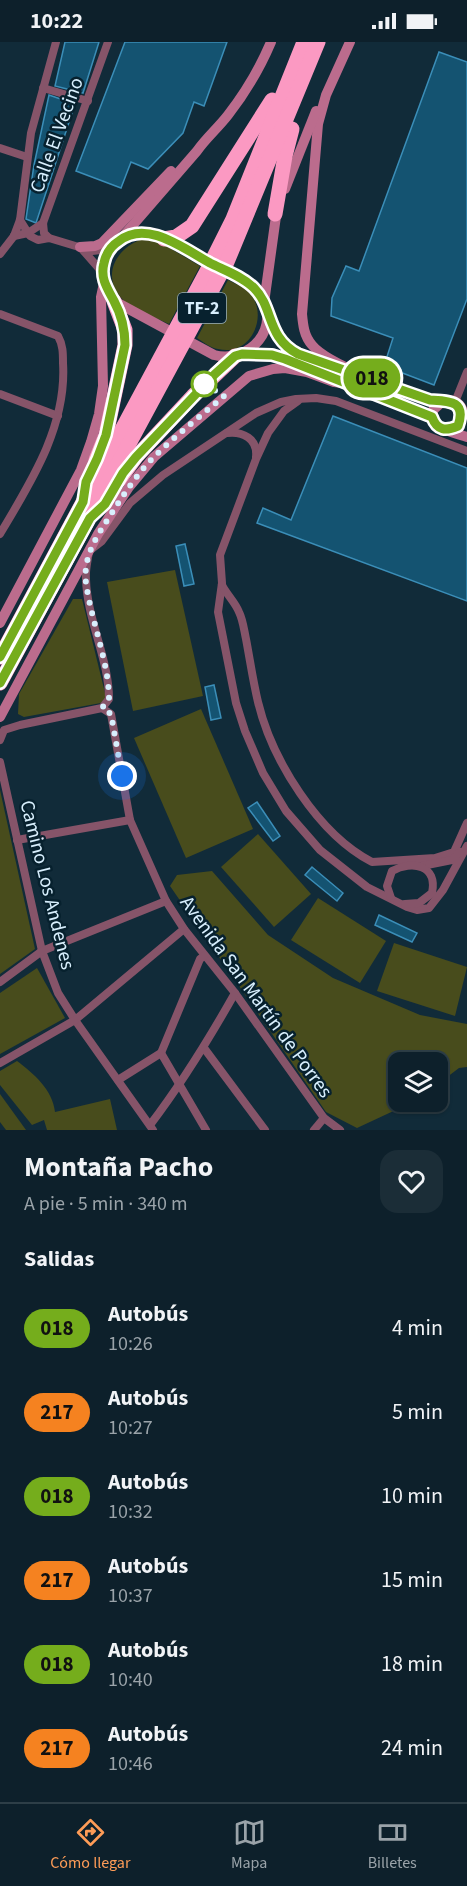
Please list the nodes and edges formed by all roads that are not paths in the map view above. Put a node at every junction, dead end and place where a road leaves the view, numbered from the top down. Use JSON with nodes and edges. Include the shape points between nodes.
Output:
{"nodes":[{"id":1,"x":56,"y":42,"type":"edge"},
{"id":2,"x":108,"y":42,"type":"edge"},
{"id":3,"x":271,"y":42,"type":"edge"},
{"id":4,"x":304,"y":42,"type":"edge"},
{"id":5,"x":318,"y":42,"type":"edge"},
{"id":6,"x":350,"y":42,"type":"edge"},
{"id":7,"x":290,"y":77,"type":"junction"},
{"id":8,"x":43,"y":88,"type":"junction"},
{"id":9,"x":299,"y":90,"type":"junction"},
{"id":10,"x":326,"y":95,"type":"junction"},
{"id":11,"x":87,"y":101,"type":"junction"},
{"id":12,"x":204,"y":141,"type":"junction"},
{"id":13,"x":0,"y":148,"type":"edge"},
{"id":14,"x":27,"y":157,"type":"junction"},
{"id":15,"x":275,"y":214,"type":"junction"},
{"id":16,"x":20,"y":220,"type":"junction"},
{"id":17,"x":43,"y":224,"type":"junction"},
{"id":18,"x":28,"y":233,"type":"junction"},
{"id":19,"x":14,"y":236,"type":"junction"},
{"id":20,"x":124,"y":237,"type":"junction"},
{"id":21,"x":49,"y":238,"type":"junction"},
{"id":22,"x":164,"y":239,"type":"junction"},
{"id":23,"x":80,"y":247,"type":"junction"},
{"id":24,"x":110,"y":249,"type":"junction"},
{"id":25,"x":0,"y":254,"type":"edge"},
{"id":26,"x":103,"y":278,"type":"junction"},
{"id":27,"x":114,"y":301,"type":"junction"},
{"id":28,"x":266,"y":308,"type":"junction"},
{"id":29,"x":0,"y":314,"type":"edge"},
{"id":30,"x":238,"y":355,"type":"junction"},
{"id":31,"x":467,"y":372,"type":"edge"},
{"id":32,"x":358,"y":373,"type":"junction"},
{"id":33,"x":342,"y":383,"type":"junction"},
{"id":34,"x":0,"y":394,"type":"edge"},
{"id":35,"x":301,"y":399,"type":"junction"},
{"id":36,"x":443,"y":401,"type":"junction"},
{"id":37,"x":455,"y":402,"type":"junction"},
{"id":38,"x":57,"y":416,"type":"junction"},
{"id":39,"x":465,"y":416,"type":"edge"},
{"id":40,"x":432,"y":417,"type":"junction"},
{"id":41,"x":448,"y":430,"type":"junction"},
{"id":42,"x":224,"y":434,"type":"junction"},
{"id":43,"x":467,"y":437,"type":"edge"},
{"id":44,"x":467,"y":451,"type":"edge"},
{"id":45,"x":256,"y":459,"type":"junction"},
{"id":46,"x":83,"y":502,"type":"junction"},
{"id":47,"x":90,"y":518,"type":"junction"},
{"id":48,"x":0,"y":529,"type":"edge"},
{"id":49,"x":89,"y":551,"type":"junction"},
{"id":50,"x":222,"y":584,"type":"junction"},
{"id":51,"x":0,"y":623,"type":"edge"},
{"id":52,"x":0,"y":657,"type":"edge"},
{"id":53,"x":0,"y":683,"type":"edge"},
{"id":54,"x":102,"y":708,"type":"junction"},
{"id":55,"x":0,"y":717,"type":"edge"},
{"id":56,"x":0,"y":740,"type":"edge"},
{"id":57,"x":0,"y":762,"type":"edge"},
{"id":58,"x":130,"y":820,"type":"junction"},
{"id":59,"x":467,"y":823,"type":"edge"},
{"id":60,"x":467,"y":834,"type":"edge"},
{"id":61,"x":17,"y":840,"type":"junction"},
{"id":62,"x":467,"y":846,"type":"edge"},
{"id":63,"x":418,"y":866,"type":"junction"},
{"id":64,"x":391,"y":899,"type":"junction"},
{"id":65,"x":165,"y":901,"type":"junction"},
{"id":66,"x":400,"y":904,"type":"junction"},
{"id":67,"x":184,"y":929,"type":"junction"},
{"id":68,"x":42,"y":951,"type":"junction"},
{"id":69,"x":204,"y":956,"type":"junction"},
{"id":70,"x":0,"y":982,"type":"edge"},
{"id":71,"x":235,"y":993,"type":"junction"},
{"id":72,"x":75,"y":1020,"type":"junction"},
{"id":73,"x":204,"y":1048,"type":"junction"},
{"id":74,"x":161,"y":1053,"type":"junction"},
{"id":75,"x":0,"y":1063,"type":"edge"},
{"id":76,"x":118,"y":1080,"type":"junction"},
{"id":77,"x":180,"y":1085,"type":"junction"},
{"id":78,"x":324,"y":1118,"type":"junction"},
{"id":79,"x":152,"y":1127,"type":"edge"},
{"id":80,"x":206,"y":1130,"type":"edge"},
{"id":81,"x":266,"y":1130,"type":"edge"},
{"id":82,"x":314,"y":1130,"type":"edge"},
{"id":83,"x":340,"y":1130,"type":"edge"}],
"edges":[{"from":1,"to":8,"type":"street"},
{"from":2,"to":11,"type":"street","name":"Calle El Vecino"},
{"from":3,"to":12,"type":"street","via":[[254,78],[227,117]]},
{"from":4,"to":7,"type":"highway","number":"TF-2"},
{"from":5,"to":9,"type":"highway","number":"TF-2"},
{"from":6,"to":10,"type":"street"},
{"from":7,"to":22,"type":"highway","via":[[192,226],[176,237]]},
{"from":7,"to":46,"type":"highway","number":"TF-2","via":[[233,219]]},
{"from":8,"to":11,"type":"street"},
{"from":8,"to":14,"type":"street"},
{"from":9,"to":15,"type":"highway"},
{"from":9,"to":47,"type":"highway","number":"TF-2","via":[[227,262]]},
{"from":10,"to":15,"type":"street","via":[[303,139]]},
{"from":10,"to":32,"type":"street","via":[[315,141],[303,327],[322,354]]},
{"from":11,"to":17,"type":"street","name":"Calle El Vecino"},
{"from":12,"to":20,"type":"street"},
{"from":12,"to":23,"type":"street","via":[[102,243]]},
{"from":13,"to":14,"type":"street"},
{"from":14,"to":16,"type":"street"},
{"from":15,"to":28,"type":"street"},
{"from":16,"to":18,"type":"street"},
{"from":16,"to":19,"type":"street"},
{"from":17,"to":18,"type":"street"},
{"from":17,"to":21,"type":"street","name":"Calle El Vecino"},
{"from":18,"to":19,"type":"street"},
{"from":18,"to":21,"type":"street","via":[[38,240]]},
{"from":19,"to":25,"type":"street"},
{"from":20,"to":22,"type":"street","via":[[144,232]]},
{"from":20,"to":24,"type":"street"},
{"from":21,"to":23,"type":"street"},
{"from":22,"to":28,"type":"street","via":[[252,286]]},
{"from":23,"to":24,"type":"street"},
{"from":23,"to":26,"type":"street"},
{"from":24,"to":26,"type":"street"},
{"from":26,"to":27,"type":"street"},
{"from":26,"to":51,"type":"street","via":[[103,386],[91,442],[81,470]]},
{"from":27,"to":30,"type":"street","via":[[213,355]]},
{"from":27,"to":46,"type":"highway","via":[[125,330],[125,345],[106,435],[86,482]]},
{"from":28,"to":30,"type":"street","via":[[260,340]]},
{"from":28,"to":32,"type":"street","via":[[279,337],[290,350]]},
{"from":29,"to":38,"type":"street","via":[[58,336],[62,343],[64,376]]},
{"from":30,"to":33,"type":"street","via":[[272,355]]},
{"from":30,"to":47,"type":"highway","via":[[136,457],[105,504]]},
{"from":31,"to":37,"type":"street"},
{"from":32,"to":36,"type":"street","via":[[430,400]]},
{"from":33,"to":40,"type":"street"},
{"from":33,"to":49,"type":"street","via":[[285,368],[249,376],[154,457],[129,487]]},
{"from":34,"to":38,"type":"street"},
{"from":35,"to":42,"type":"street","via":[[267,407]]},
{"from":35,"to":44,"type":"street","via":[[336,401]]},
{"from":35,"to":45,"type":"street","via":[[276,420]]},
{"from":36,"to":37,"type":"street"},
{"from":36,"to":40,"type":"street"},
{"from":37,"to":39,"type":"street"},
{"from":38,"to":48,"type":"street","via":[[43,457]]},
{"from":39,"to":41,"type":"street","via":[[458,426]]},
{"from":40,"to":41,"type":"street","via":[[439,428]]},
{"from":41,"to":43,"type":"street"},
{"from":42,"to":45,"type":"street","via":[[247,435],[257,450]]},
{"from":42,"to":49,"type":"street","via":[[143,492]]},
{"from":45,"to":50,"type":"street","via":[[220,555]]},
{"from":46,"to":52,"type":"highway","number":"TF-2"},
{"from":47,"to":53,"type":"highway","number":"TF-2"},
{"from":49,"to":54,"type":"street","via":[[86,579],[91,614],[109,686],[109,699]]},
{"from":49,"to":55,"type":"street"},
{"from":50,"to":59,"type":"street","via":[[240,613],[264,723],[302,796],[337,836],[372,862],[435,858],[454,852]]},
{"from":50,"to":64,"type":"street","via":[[218,612],[236,703],[263,773],[286,811],[320,850]]},
{"from":54,"to":56,"type":"street","via":[[20,724],[4,730]]},
{"from":54,"to":58,"type":"street","name":"Avenida San Martín de Porres","via":[[111,714]]},
{"from":57,"to":61,"type":"street","name":"Camino Los Andenes"},
{"from":58,"to":61,"type":"street"},
{"from":58,"to":65,"type":"street","name":"Avenida San Martín de Porres"},
{"from":60,"to":63,"type":"street","via":[[459,854],[452,860]]},
{"from":61,"to":68,"type":"street","name":"Camino Los Andenes"},
{"from":62,"to":66,"type":"street","via":[[429,908],[417,910]]},
{"from":63,"to":64,"type":"street","via":[[392,871],[387,886]]},
{"from":63,"to":66,"type":"street","via":[[432,876],[432,893],[419,903]]},
{"from":64,"to":66,"type":"street"},
{"from":65,"to":67,"type":"street","name":"Avenida San Martín de Porres"},
{"from":65,"to":68,"type":"street"},
{"from":67,"to":69,"type":"street","name":"Avenida San Martín de Porres"},
{"from":67,"to":72,"type":"street"},
{"from":68,"to":70,"type":"street"},
{"from":68,"to":72,"type":"street","name":"Camino Los Andenes","via":[[58,993]]},
{"from":69,"to":71,"type":"street","name":"Avenida San Martín de Porres"},
{"from":69,"to":74,"type":"street"},
{"from":71,"to":73,"type":"street"},
{"from":71,"to":78,"type":"street","name":"Avenida San Martín de Porres"},
{"from":72,"to":75,"type":"street"},
{"from":72,"to":76,"type":"street","name":"Camino Los Andenes"},
{"from":73,"to":77,"type":"street"},
{"from":73,"to":81,"type":"street"},
{"from":74,"to":76,"type":"street"},
{"from":74,"to":77,"type":"street"},
{"from":76,"to":79,"type":"street","name":"Camino Los Andenes"},
{"from":77,"to":79,"type":"street"},
{"from":77,"to":80,"type":"street"},
{"from":78,"to":82,"type":"street"},
{"from":78,"to":83,"type":"street","name":"Avenida San Martín de Porres"}]}
